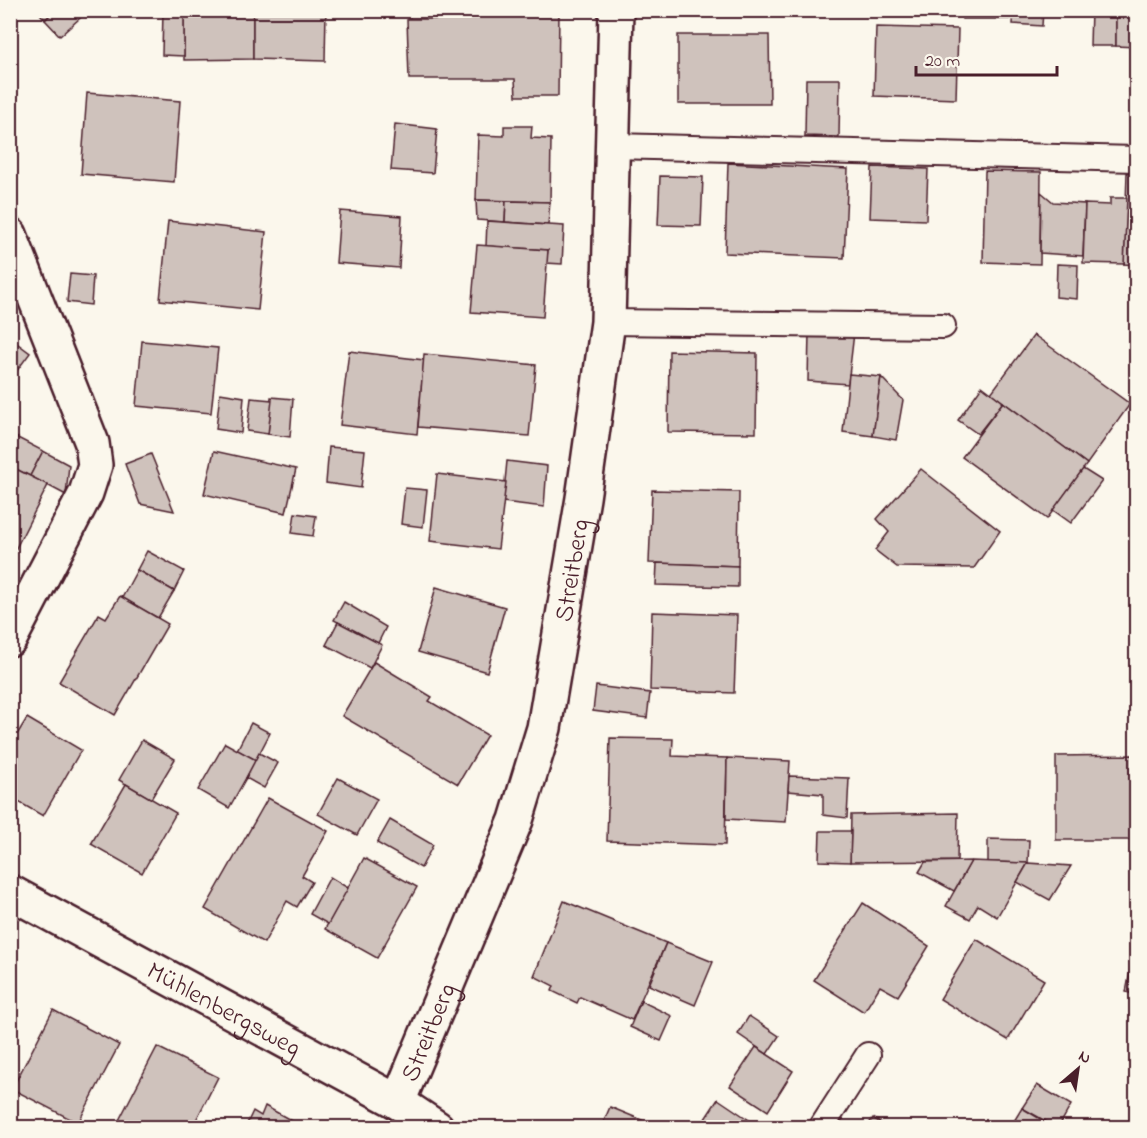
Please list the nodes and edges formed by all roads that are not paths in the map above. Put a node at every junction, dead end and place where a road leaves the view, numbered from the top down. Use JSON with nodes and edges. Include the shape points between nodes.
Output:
{"nodes":[{"id":1,"x":616,"y":10,"type":"edge"},
{"id":2,"x":613,"y":146,"type":"junction"},
{"id":3,"x":1137,"y":159,"type":"edge"},
{"id":4,"x":10,"y":235,"type":"edge"},
{"id":5,"x":608,"y":322,"type":"junction"},
{"id":6,"x":943,"y":326,"type":"dead end"},
{"id":7,"x":10,"y":639,"type":"edge"},
{"id":8,"x":10,"y":892,"type":"edge"},
{"id":9,"x":868,"y":1055,"type":"dead end"},
{"id":10,"x":398,"y":1102,"type":"junction"},
{"id":11,"x":437,"y":1128,"type":"edge"},
{"id":12,"x":821,"y":1128,"type":"edge"}],
"edges":[{"from":1,"to":2,"type":"street","name":"Streitberg"},
{"from":2,"to":3,"type":"lane"},
{"from":2,"to":5,"type":"street","name":"Streitberg"},
{"from":4,"to":7,"type":"street","via":[[92,443],[95,465],[86,493]]},
{"from":5,"to":6,"type":"lane"},
{"from":5,"to":10,"type":"street","name":"Streitberg","via":[[544,728],[516,820]]},
{"from":8,"to":10,"type":"street","name":"Mühlenbergsweg"},
{"from":9,"to":12,"type":"lane"},
{"from":10,"to":11,"type":"street","name":"Mühlenbergsweg"}]}
